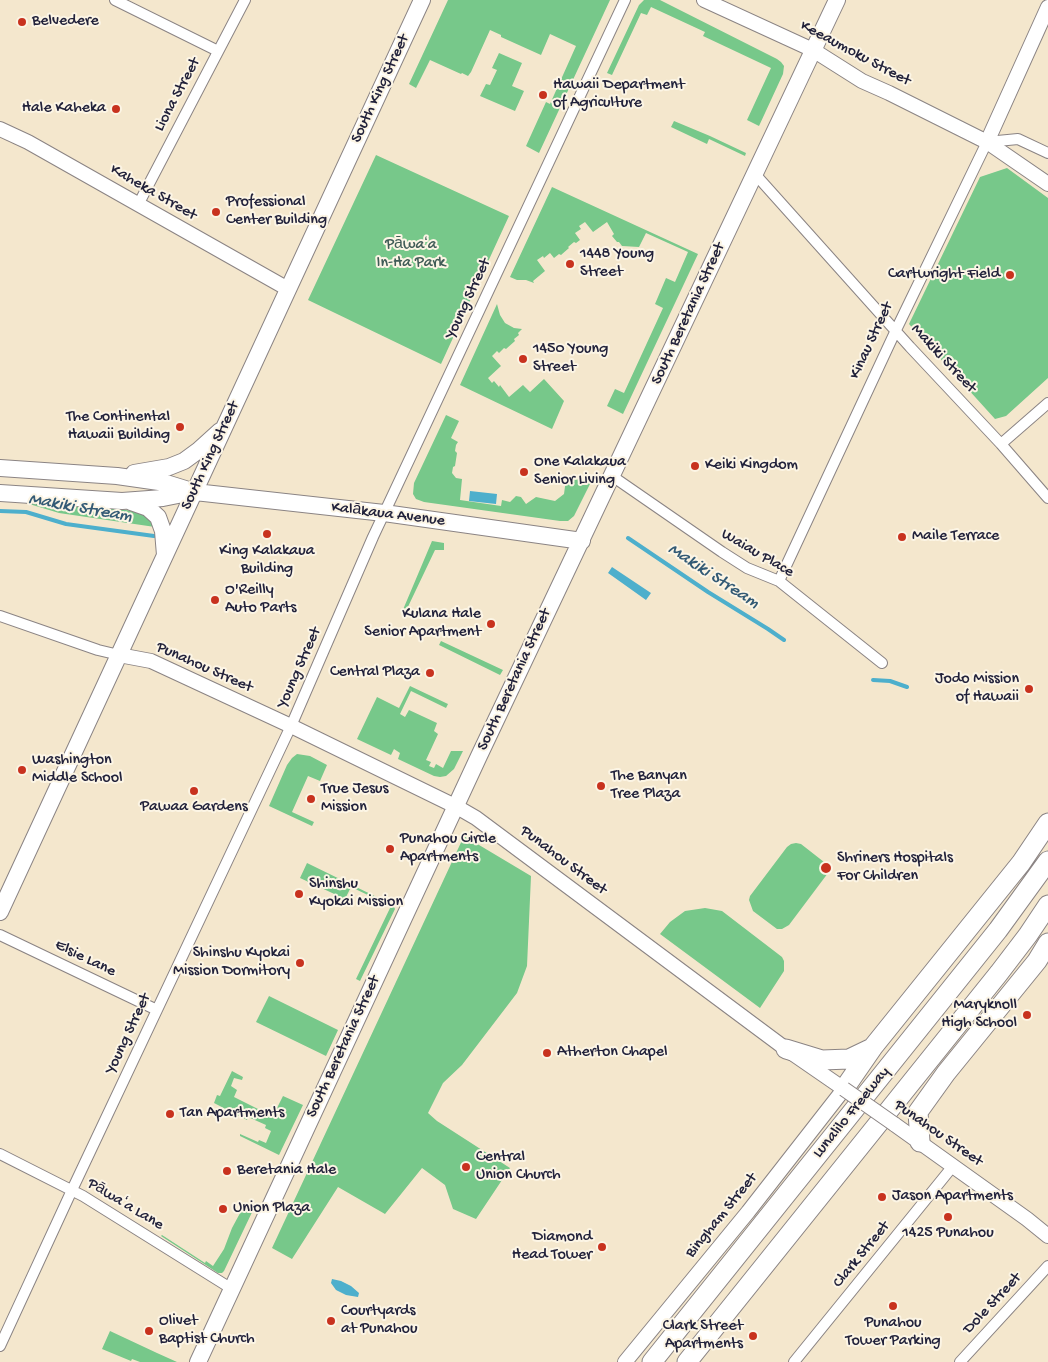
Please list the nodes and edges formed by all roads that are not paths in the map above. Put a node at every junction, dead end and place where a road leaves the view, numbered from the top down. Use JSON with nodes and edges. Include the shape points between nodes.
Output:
{"nodes":[{"id":1,"x":115,"y":0,"type":"edge"},
{"id":2,"x":245,"y":0,"type":"edge"},
{"id":3,"x":422,"y":0,"type":"edge"},
{"id":4,"x":625,"y":0,"type":"edge"},
{"id":5,"x":704,"y":0,"type":"edge"},
{"id":6,"x":836,"y":0,"type":"edge"},
{"id":7,"x":1048,"y":8,"type":"edge"},
{"id":8,"x":813,"y":50,"type":"junction"},
{"id":9,"x":218,"y":51,"type":"junction"},
{"id":10,"x":0,"y":129,"type":"edge"},
{"id":11,"x":987,"y":142,"type":"junction"},
{"id":12,"x":1048,"y":153,"type":"edge"},
{"id":13,"x":755,"y":174,"type":"junction"},
{"id":14,"x":1048,"y":184,"type":"edge"},
{"id":15,"x":138,"y":205,"type":"junction"},
{"id":16,"x":288,"y":289,"type":"junction"},
{"id":17,"x":896,"y":330,"type":"junction"},
{"id":18,"x":1048,"y":403,"type":"edge"},
{"id":19,"x":226,"y":425,"type":"junction"},
{"id":20,"x":1001,"y":444,"type":"junction"},
{"id":21,"x":0,"y":468,"type":"edge"},
{"id":22,"x":117,"y":476,"type":"junction"},
{"id":23,"x":612,"y":476,"type":"junction"},
{"id":24,"x":195,"y":492,"type":"junction"},
{"id":25,"x":0,"y":493,"type":"edge"},
{"id":26,"x":1048,"y":498,"type":"edge"},
{"id":27,"x":122,"y":501,"type":"junction"},
{"id":28,"x":384,"y":513,"type":"junction"},
{"id":29,"x":582,"y":541,"type":"junction"},
{"id":30,"x":165,"y":556,"type":"junction"},
{"id":31,"x":779,"y":581,"type":"junction"},
{"id":32,"x":0,"y":616,"type":"edge"},
{"id":33,"x":119,"y":655,"type":"junction"},
{"id":34,"x":882,"y":663,"type":"dead end"},
{"id":35,"x":291,"y":726,"type":"junction"},
{"id":36,"x":456,"y":807,"type":"junction"},
{"id":37,"x":1048,"y":823,"type":"edge"},
{"id":38,"x":1048,"y":861,"type":"edge"},
{"id":39,"x":1048,"y":905,"type":"edge"},
{"id":40,"x":0,"y":912,"type":"edge"},
{"id":41,"x":0,"y":935,"type":"edge"},
{"id":42,"x":1048,"y":943,"type":"edge"},
{"id":43,"x":157,"y":1010,"type":"junction"},
{"id":44,"x":873,"y":1047,"type":"junction"},
{"id":45,"x":786,"y":1049,"type":"junction"},
{"id":46,"x":844,"y":1090,"type":"junction"},
{"id":47,"x":920,"y":1142,"type":"junction"},
{"id":48,"x":0,"y":1154,"type":"edge"},
{"id":49,"x":953,"y":1166,"type":"junction"},
{"id":50,"x":72,"y":1190,"type":"junction"},
{"id":51,"x":1048,"y":1236,"type":"edge"},
{"id":52,"x":1048,"y":1266,"type":"edge"},
{"id":53,"x":232,"y":1289,"type":"junction"},
{"id":54,"x":0,"y":1346,"type":"edge"},
{"id":55,"x":198,"y":1362,"type":"edge"},
{"id":56,"x":625,"y":1362,"type":"edge"},
{"id":57,"x":652,"y":1362,"type":"edge"},
{"id":58,"x":687,"y":1362,"type":"edge"},
{"id":59,"x":794,"y":1362,"type":"edge"},
{"id":60,"x":960,"y":1362,"type":"edge"}],
"edges":[{"from":1,"to":9,"type":"street"},
{"from":2,"to":9,"type":"street","name":"Liona Street"},
{"from":3,"to":16,"type":"main road","name":"South King Street"},
{"from":4,"to":28,"type":"street","name":"Young Street"},
{"from":5,"to":8,"type":"main road","name":"Keeaumoku Street"},
{"from":6,"to":8,"type":"main road","name":"South Beretania Street"},
{"from":7,"to":11,"type":"main road","name":"Kinau Street"},
{"from":8,"to":11,"type":"main road","name":"Keeaumoku Street","via":[[862,81]]},
{"from":8,"to":13,"type":"main road","name":"South Beretania Street"},
{"from":9,"to":15,"type":"street","name":"Liona Street"},
{"from":10,"to":15,"type":"main road","name":"Kaheka Street"},
{"from":11,"to":12,"type":"street","via":[[1018,139]]},
{"from":11,"to":14,"type":"main road","name":"Keeaumoku Street"},
{"from":11,"to":17,"type":"street","name":"Kinau Street"},
{"from":13,"to":17,"type":"street","name":"Makiki Street"},
{"from":13,"to":23,"type":"main road","name":"South Beretania Street"},
{"from":15,"to":16,"type":"main road","name":"Kaheka Street"},
{"from":16,"to":19,"type":"main road","name":"South King Street"},
{"from":17,"to":20,"type":"street","name":"Makiki Street"},
{"from":17,"to":31,"type":"street","name":"Kinau Street"},
{"from":18,"to":20,"type":"street"},
{"from":19,"to":22,"type":"main road","via":[[184,461]]},
{"from":19,"to":24,"type":"main road","name":"South King Street"},
{"from":20,"to":26,"type":"street","name":"Makiki Street"},
{"from":21,"to":22,"type":"main road","name":"Kalākaua Avenue"},
{"from":22,"to":24,"type":"main road","name":"Kalākaua Avenue","via":[[166,483]]},
{"from":23,"to":29,"type":"main road","name":"South Beretania Street"},
{"from":23,"to":31,"type":"street","name":"Waiau Place","via":[[739,563]]},
{"from":24,"to":27,"type":"main road","name":"Kalākaua Avenue"},
{"from":24,"to":28,"type":"main road","name":"Kalākaua Avenue"},
{"from":24,"to":30,"type":"main road","name":"South King Street"},
{"from":25,"to":27,"type":"main road","name":"Kalākaua Avenue"},
{"from":27,"to":30,"type":"main road","via":[[142,505],[156,514],[162,526]]},
{"from":28,"to":29,"type":"main road","name":"Kalākaua Avenue"},
{"from":28,"to":35,"type":"street","name":"Young Street"},
{"from":29,"to":36,"type":"main road","name":"South Beretania Street"},
{"from":30,"to":33,"type":"main road","name":"South King Street"},
{"from":31,"to":34,"type":"street","name":"Waiau Place"},
{"from":32,"to":33,"type":"street","name":"Punahou Street"},
{"from":33,"to":35,"type":"main road","name":"Punahou Street","via":[[151,662]]},
{"from":33,"to":40,"type":"main road","name":"South King Street"},
{"from":35,"to":36,"type":"main road","name":"Punahou Street"},
{"from":35,"to":43,"type":"street","name":"Young Street"},
{"from":36,"to":45,"type":"main road","name":"Punahou Street","via":[[484,824]]},
{"from":36,"to":53,"type":"main road","name":"South Beretania Street"},
{"from":37,"to":44,"type":"highway","via":[[1021,863]]},
{"from":38,"to":57,"type":"highway","name":"Lunalilo Freeway","via":[[998,930]]},
{"from":39,"to":58,"type":"highway","name":"Lunalilo Freeway","via":[[999,973]]},
{"from":41,"to":43,"type":"street","name":"Elsie Lane"},
{"from":42,"to":47,"type":"highway","via":[[918,1112]]},
{"from":43,"to":50,"type":"street","name":"Young Street"},
{"from":44,"to":45,"type":"highway","via":[[849,1059],[822,1060]]},
{"from":44,"to":46,"type":"highway"},
{"from":45,"to":46,"type":"main road","name":"Punahou Street"},
{"from":46,"to":47,"type":"main road","name":"Punahou Street","bridge":true},
{"from":46,"to":56,"type":"main road","name":"Bingham Street"},
{"from":47,"to":49,"type":"main road","name":"Punahou Street"},
{"from":48,"to":50,"type":"street","name":"Pāwaʻa Lane"},
{"from":49,"to":51,"type":"main road","name":"Punahou Street"},
{"from":49,"to":59,"type":"street","name":"Clark Street"},
{"from":50,"to":53,"type":"street","name":"Pāwaʻa Lane"},
{"from":50,"to":54,"type":"street","name":"Young Street"},
{"from":52,"to":60,"type":"street","name":"Dole Street"},
{"from":53,"to":55,"type":"main road","name":"South Beretania Street"}]}
